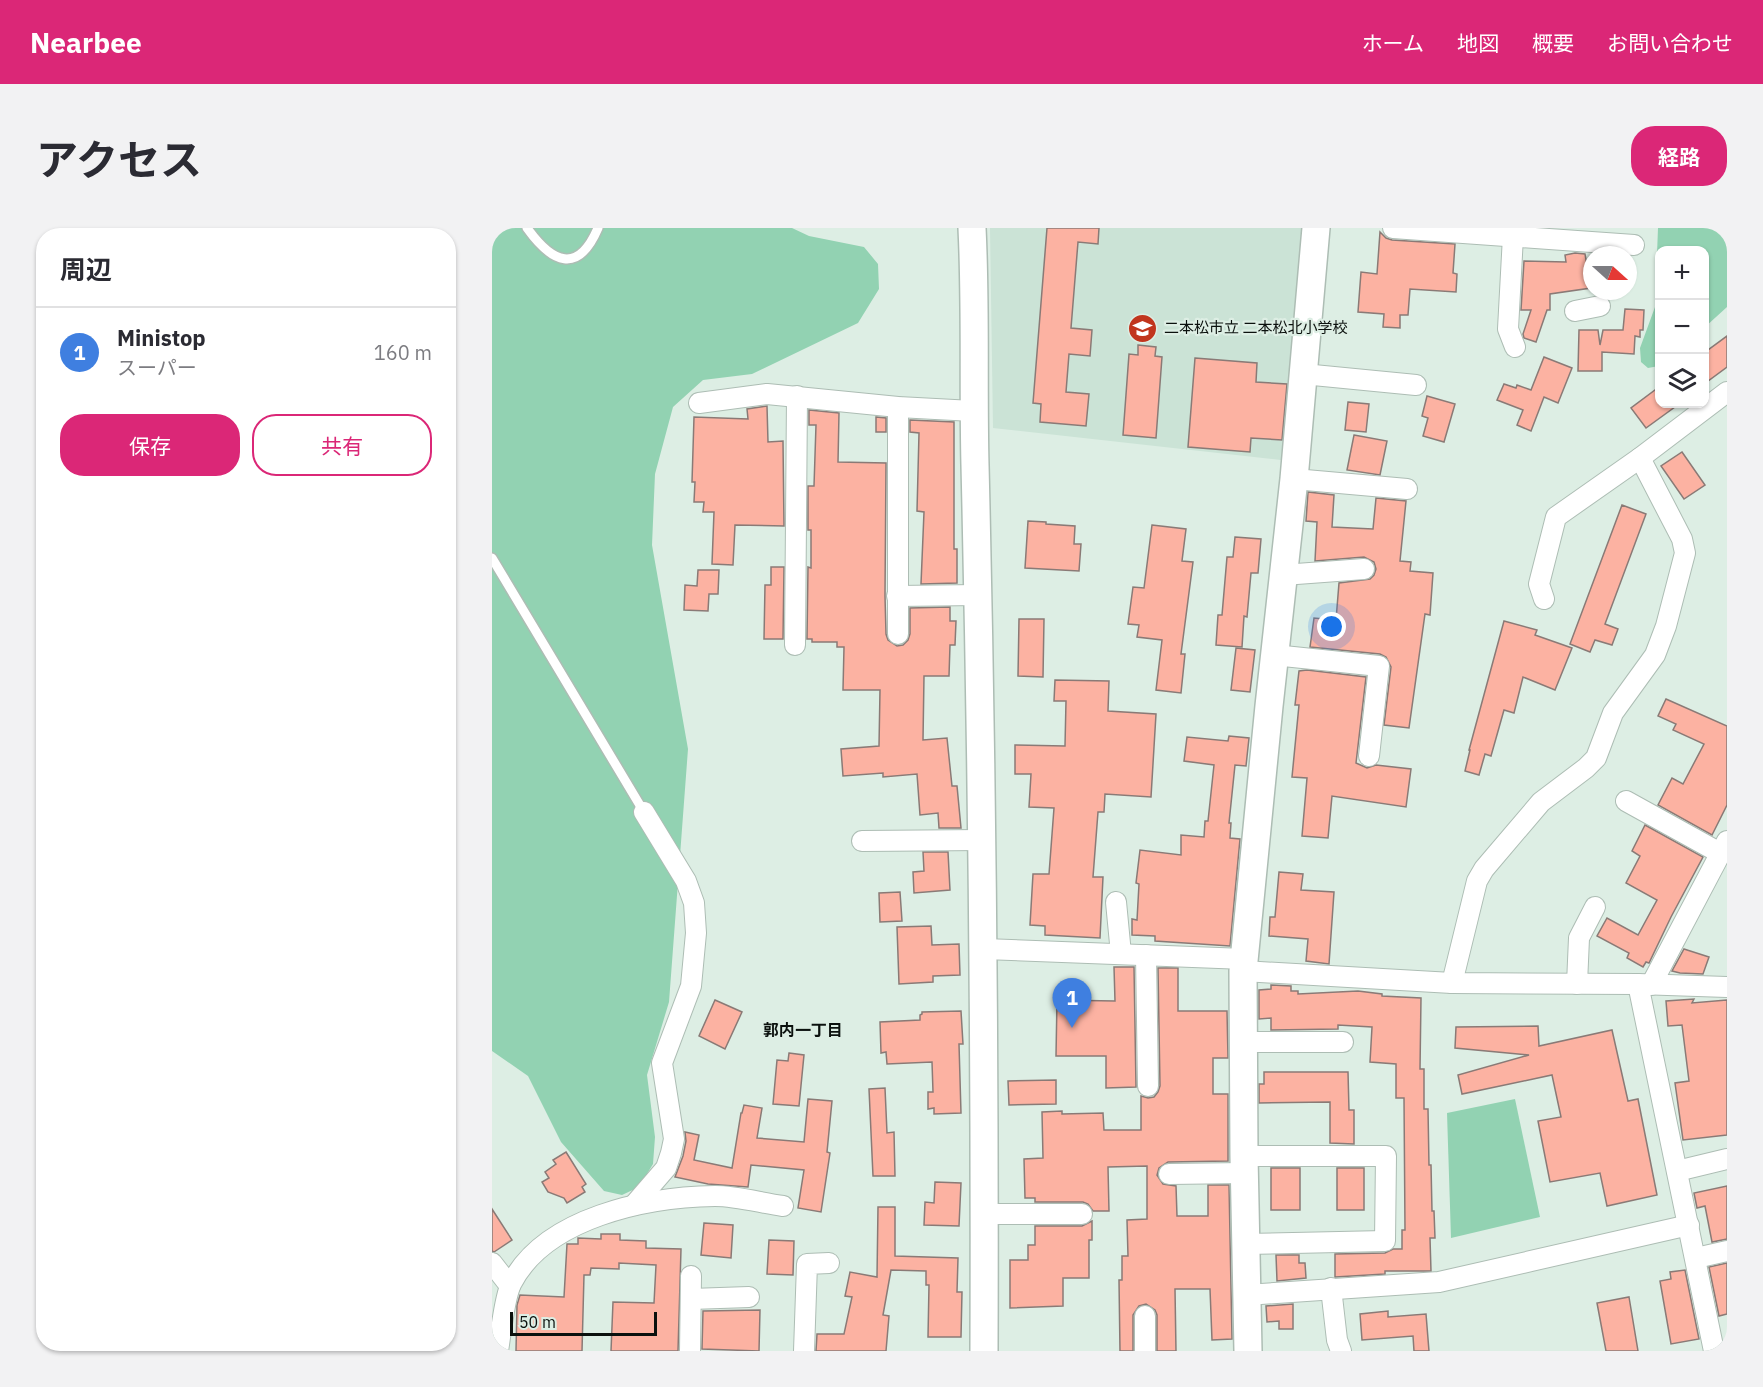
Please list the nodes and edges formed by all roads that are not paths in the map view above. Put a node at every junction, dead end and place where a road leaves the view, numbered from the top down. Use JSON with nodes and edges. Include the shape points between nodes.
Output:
{"nodes":[{"id":1,"x":527,"y":228,"type":"edge"},
{"id":2,"x":598,"y":228,"type":"edge"},
{"id":3,"x":972,"y":228,"type":"edge"},
{"id":4,"x":1316,"y":228,"type":"edge"},
{"id":5,"x":1393,"y":228,"type":"edge"},
{"id":6,"x":1544,"y":233,"type":"edge"},
{"id":7,"x":1513,"y":236,"type":"junction"},
{"id":8,"x":1634,"y":245,"type":"dead end"},
{"id":9,"x":1586,"y":246,"type":"edge"},
{"id":10,"x":1620,"y":246,"type":"edge"},
{"id":11,"x":1600,"y":304,"type":"edge"},
{"id":12,"x":1575,"y":311,"type":"dead end"},
{"id":13,"x":1515,"y":347,"type":"dead end"},
{"id":14,"x":1303,"y":374,"type":"junction"},
{"id":15,"x":1416,"y":386,"type":"dead end"},
{"id":16,"x":1727,"y":392,"type":"edge"},
{"id":17,"x":797,"y":396,"type":"junction"},
{"id":18,"x":699,"y":403,"type":"dead end"},
{"id":19,"x":898,"y":407,"type":"junction"},
{"id":20,"x":973,"y":411,"type":"junction"},
{"id":21,"x":1640,"y":458,"type":"junction"},
{"id":22,"x":1294,"y":478,"type":"junction"},
{"id":23,"x":1407,"y":489,"type":"dead end"},
{"id":24,"x":492,"y":558,"type":"edge"},
{"id":25,"x":1364,"y":569,"type":"dead end"},
{"id":26,"x":1283,"y":575,"type":"junction"},
{"id":27,"x":978,"y":595,"type":"junction"},
{"id":28,"x":897,"y":596,"type":"junction"},
{"id":29,"x":1544,"y":599,"type":"dead end"},
{"id":30,"x":898,"y":634,"type":"dead end"},
{"id":31,"x":795,"y":645,"type":"dead end"},
{"id":32,"x":1274,"y":655,"type":"junction"},
{"id":33,"x":1369,"y":756,"type":"dead end"},
{"id":34,"x":1626,"y":801,"type":"dead end"},
{"id":35,"x":644,"y":812,"type":"joint"},
{"id":36,"x":982,"y":840,"type":"junction"},
{"id":37,"x":862,"y":841,"type":"dead end"},
{"id":38,"x":1724,"y":847,"type":"edge"},
{"id":39,"x":1116,"y":902,"type":"dead end"},
{"id":40,"x":1595,"y":907,"type":"dead end"},
{"id":41,"x":984,"y":949,"type":"junction"},
{"id":42,"x":1122,"y":954,"type":"junction"},
{"id":43,"x":1146,"y":955,"type":"junction"},
{"id":44,"x":1244,"y":965,"type":"junction"},
{"id":45,"x":1452,"y":983,"type":"junction"},
{"id":46,"x":1576,"y":984,"type":"junction"},
{"id":47,"x":1645,"y":984,"type":"junction"},
{"id":48,"x":1727,"y":987,"type":"edge"},
{"id":49,"x":1243,"y":1042,"type":"junction"},
{"id":50,"x":1343,"y":1042,"type":"dead end"},
{"id":51,"x":1148,"y":1086,"type":"dead end"},
{"id":52,"x":1727,"y":1159,"type":"edge"},
{"id":53,"x":1244,"y":1164,"type":"junction"},
{"id":54,"x":1677,"y":1171,"type":"junction"},
{"id":55,"x":1169,"y":1174,"type":"dead end"},
{"id":56,"x":634,"y":1205,"type":"junction"},
{"id":57,"x":783,"y":1206,"type":"dead end"},
{"id":58,"x":984,"y":1214,"type":"junction"},
{"id":59,"x":1082,"y":1214,"type":"dead end"},
{"id":60,"x":1689,"y":1226,"type":"junction"},
{"id":61,"x":1245,"y":1244,"type":"junction"},
{"id":62,"x":1727,"y":1251,"type":"edge"},
{"id":63,"x":1696,"y":1258,"type":"junction"},
{"id":64,"x":492,"y":1263,"type":"edge"},
{"id":65,"x":829,"y":1263,"type":"dead end"},
{"id":66,"x":691,"y":1275,"type":"dead end"},
{"id":67,"x":510,"y":1286,"type":"junction"},
{"id":68,"x":1331,"y":1288,"type":"junction"},
{"id":69,"x":1246,"y":1295,"type":"junction"},
{"id":70,"x":749,"y":1297,"type":"dead end"},
{"id":71,"x":691,"y":1299,"type":"junction"},
{"id":72,"x":1145,"y":1316,"type":"dead end"},
{"id":73,"x":498,"y":1351,"type":"edge"},
{"id":74,"x":690,"y":1351,"type":"edge"},
{"id":75,"x":804,"y":1351,"type":"edge"},
{"id":76,"x":984,"y":1351,"type":"edge"},
{"id":77,"x":1145,"y":1351,"type":"edge"},
{"id":78,"x":1248,"y":1351,"type":"edge"},
{"id":79,"x":1341,"y":1351,"type":"edge"},
{"id":80,"x":1714,"y":1351,"type":"edge"}],
"edges":[{"from":1,"to":2,"type":"lane","via":[[543,248],[563,259],[577,257],[588,248]]},
{"from":3,"to":20,"type":"street"},
{"from":4,"to":14,"type":"street"},
{"from":5,"to":7,"type":"street"},
{"from":6,"to":7,"type":"street"},
{"from":6,"to":9,"type":"street"},
{"from":7,"to":13,"type":"street","via":[[1508,329]]},
{"from":8,"to":10,"type":"street"},
{"from":11,"to":12,"type":"street"},
{"from":14,"to":15,"type":"street"},
{"from":14,"to":22,"type":"street"},
{"from":16,"to":21,"type":"street"},
{"from":17,"to":18,"type":"street","via":[[767,394]]},
{"from":17,"to":19,"type":"street"},
{"from":17,"to":31,"type":"street"},
{"from":19,"to":20,"type":"street"},
{"from":19,"to":28,"type":"street"},
{"from":20,"to":27,"type":"street"},
{"from":21,"to":29,"type":"street","via":[[1556,517],[1539,584]]},
{"from":21,"to":45,"type":"street","via":[[1682,539],[1685,553],[1666,627],[1655,655],[1613,713],[1596,758],[1541,802],[1484,869],[1477,881]]},
{"from":22,"to":23,"type":"street"},
{"from":22,"to":26,"type":"street"},
{"from":24,"to":35,"type":"lane"},
{"from":25,"to":26,"type":"street"},
{"from":26,"to":32,"type":"street"},
{"from":27,"to":28,"type":"street"},
{"from":27,"to":36,"type":"street"},
{"from":28,"to":30,"type":"street"},
{"from":32,"to":33,"type":"street","via":[[1379,666]]},
{"from":32,"to":44,"type":"street"},
{"from":34,"to":38,"type":"street"},
{"from":35,"to":56,"type":"street","via":[[686,881],[694,903],[696,933],[691,986],[662,1063],[674,1139],[671,1154],[666,1168]]},
{"from":36,"to":37,"type":"street"},
{"from":36,"to":41,"type":"street"},
{"from":38,"to":47,"type":"street"},
{"from":39,"to":42,"type":"street"},
{"from":40,"to":46,"type":"street","via":[[1579,938]]},
{"from":41,"to":42,"type":"street"},
{"from":41,"to":58,"type":"street"},
{"from":42,"to":43,"type":"street"},
{"from":43,"to":44,"type":"street"},
{"from":43,"to":51,"type":"street"},
{"from":44,"to":45,"type":"street"},
{"from":44,"to":49,"type":"street"},
{"from":45,"to":46,"type":"street"},
{"from":46,"to":47,"type":"street"},
{"from":47,"to":48,"type":"street"},
{"from":47,"to":54,"type":"street"},
{"from":49,"to":50,"type":"street"},
{"from":49,"to":53,"type":"street"},
{"from":52,"to":54,"type":"street"},
{"from":53,"to":55,"type":"street"},
{"from":53,"to":61,"type":"street"},
{"from":53,"to":61,"type":"street","via":[[1386,1156],[1385,1241]]},
{"from":54,"to":60,"type":"street"},
{"from":56,"to":57,"type":"street","via":[[717,1196]]},
{"from":56,"to":67,"type":"street","via":[[601,1215],[539,1247]]},
{"from":58,"to":59,"type":"street"},
{"from":58,"to":76,"type":"street"},
{"from":60,"to":63,"type":"street"},
{"from":60,"to":68,"type":"street","via":[[1439,1282]]},
{"from":61,"to":69,"type":"street"},
{"from":62,"to":63,"type":"street"},
{"from":63,"to":80,"type":"street"},
{"from":64,"to":67,"type":"street"},
{"from":65,"to":75,"type":"street","via":[[807,1264]]},
{"from":66,"to":71,"type":"street"},
{"from":67,"to":73,"type":"street"},
{"from":68,"to":69,"type":"street"},
{"from":68,"to":79,"type":"street"},
{"from":69,"to":78,"type":"street"},
{"from":70,"to":71,"type":"street"},
{"from":71,"to":74,"type":"street"},
{"from":72,"to":77,"type":"street"}]}
